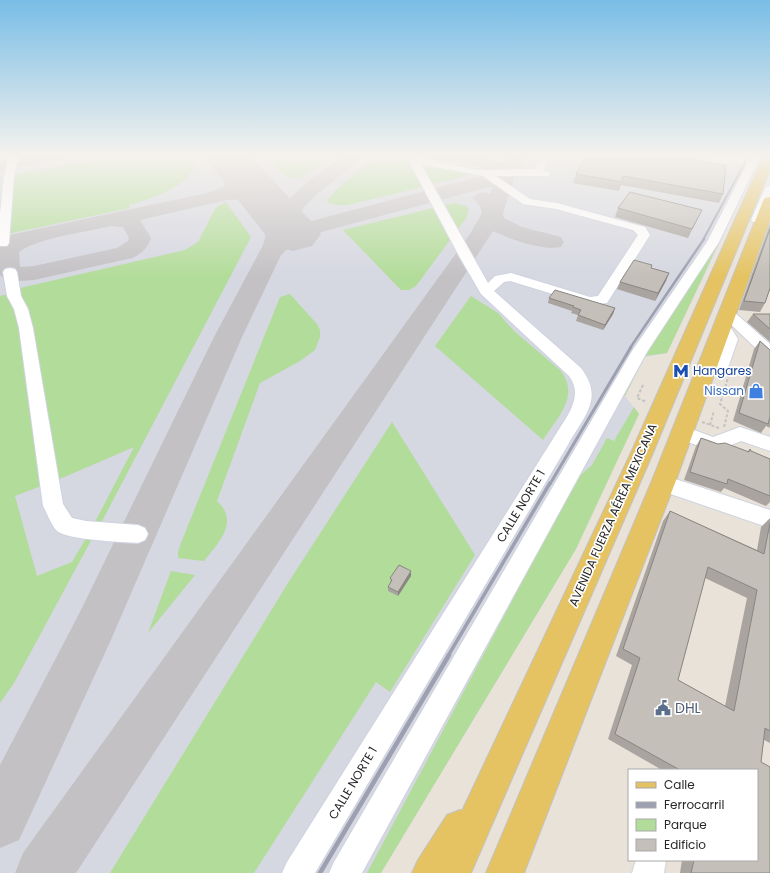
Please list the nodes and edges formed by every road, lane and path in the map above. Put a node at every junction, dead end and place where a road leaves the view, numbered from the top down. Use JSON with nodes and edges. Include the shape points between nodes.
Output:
{"nodes":[{"id":1,"x":7,"y":196,"type":"edge"},
{"id":2,"x":435,"y":196,"type":"edge"},
{"id":3,"x":517,"y":196,"type":"edge"},
{"id":4,"x":741,"y":196,"type":"edge"},
{"id":5,"x":747,"y":196,"type":"edge"},
{"id":6,"x":748,"y":196,"type":"edge"},
{"id":7,"x":767,"y":196,"type":"edge"},
{"id":8,"x":768,"y":210,"type":"edge"},
{"id":9,"x":2,"y":243,"type":"dead end"},
{"id":10,"x":10,"y":272,"type":"dead end"},
{"id":11,"x":486,"y":291,"type":"junction"},
{"id":12,"x":749,"y":316,"type":"dead end"},
{"id":13,"x":726,"y":320,"type":"junction"},
{"id":14,"x":770,"y":353,"type":"edge"},
{"id":15,"x":717,"y":373,"type":"junction"},
{"id":16,"x":643,"y":385,"type":"dead end"},
{"id":17,"x":640,"y":392,"type":"dead end"},
{"id":18,"x":714,"y":411,"type":"dead end"},
{"id":19,"x":683,"y":433,"type":"junction"},
{"id":20,"x":770,"y":444,"type":"edge"},
{"id":21,"x":752,"y":453,"type":"edge"},
{"id":22,"x":770,"y":461,"type":"edge"},
{"id":23,"x":663,"y":483,"type":"junction"},
{"id":24,"x":770,"y":519,"type":"edge"},
{"id":25,"x":138,"y":534,"type":"dead end"},
{"id":26,"x":513,"y":737,"type":"junction"},
{"id":27,"x":651,"y":861,"type":"edge"},
{"id":28,"x":505,"y":871,"type":"edge"},
{"id":29,"x":298,"y":873,"type":"edge"},
{"id":30,"x":345,"y":873,"type":"edge"},
{"id":31,"x":431,"y":873,"type":"edge"},
{"id":32,"x":452,"y":873,"type":"edge"},
{"id":33,"x":462,"y":873,"type":"edge"},
{"id":34,"x":648,"y":873,"type":"edge"}],
"edges":[{"from":1,"to":9,"type":"street"},
{"from":2,"to":11,"type":"street","name":"CALLE NORTE 1"},
{"from":3,"to":11,"type":"street","via":[[526,202],[557,206],[636,228],[644,233],[602,300],[589,301],[511,277],[500,279]]},
{"from":4,"to":30,"type":"street","via":[[614,396]]},
{"from":5,"to":26,"type":"main road","name":"AVENIDA FUERZA AÉREA MEXICANA","via":[[644,448]]},
{"from":6,"to":33,"type":"street","via":[[601,570]]},
{"from":7,"to":28,"type":"street","via":[[652,489],[576,671]]},
{"from":8,"to":13,"type":"main road"},
{"from":10,"to":25,"type":"street","via":[[14,296],[26,328],[53,506],[65,525],[86,530]]},
{"from":11,"to":29,"type":"street","name":"CALLE NORTE 1","via":[[575,372],[582,382],[584,395],[563,438]]},
{"from":12,"to":13,"type":"street"},
{"from":13,"to":14,"type":"street"},
{"from":13,"to":15,"type":"main road"},
{"from":15,"to":18,"type":"path","via":[[720,404],[728,411],[724,430],[710,425]]},
{"from":15,"to":19,"type":"main road"},
{"from":16,"to":17,"type":"path"},
{"from":19,"to":20,"type":"street","via":[[712,444],[742,434]]},
{"from":19,"to":23,"type":"main road"},
{"from":21,"to":22,"type":"street"},
{"from":23,"to":24,"type":"street"},
{"from":23,"to":28,"type":"main road"},
{"from":26,"to":31,"type":"main road"},
{"from":26,"to":32,"type":"main road","name":"AVENIDA FUERZA AÉREA MEXICANA"},
{"from":27,"to":34,"type":"street"}]}
